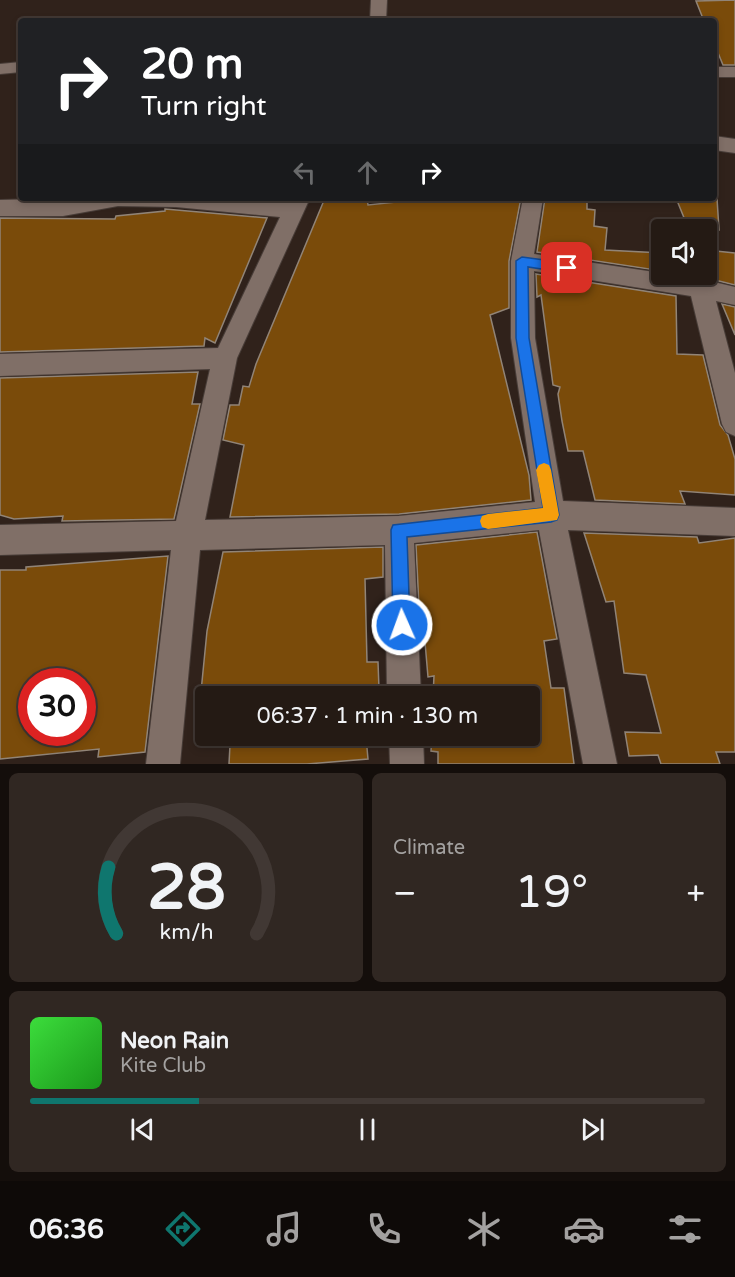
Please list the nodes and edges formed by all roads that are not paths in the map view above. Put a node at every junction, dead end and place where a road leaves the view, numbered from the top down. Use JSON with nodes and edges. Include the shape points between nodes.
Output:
{"nodes":[{"id":1,"x":379,"y":0,"type":"edge"},
{"id":2,"x":378,"y":18,"type":"edge"},
{"id":3,"x":18,"y":67,"type":"edge"},
{"id":4,"x":0,"y":69,"type":"edge"},
{"id":5,"x":717,"y":72,"type":"edge"},
{"id":6,"x":735,"y":72,"type":"edge"},
{"id":7,"x":717,"y":143,"type":"edge"},
{"id":8,"x":735,"y":146,"type":"edge"},
{"id":9,"x":106,"y":201,"type":"edge"},
{"id":10,"x":206,"y":201,"type":"edge"},
{"id":11,"x":532,"y":201,"type":"edge"},
{"id":12,"x":297,"y":204,"type":"edge"},
{"id":13,"x":0,"y":208,"type":"edge"},
{"id":14,"x":522,"y":261,"type":"junction"},
{"id":15,"x":701,"y":288,"type":"junction"},
{"id":16,"x":735,"y":296,"type":"edge"},
{"id":17,"x":225,"y":358,"type":"junction"},
{"id":18,"x":0,"y":365,"type":"edge"},
{"id":19,"x":735,"y":424,"type":"edge"},
{"id":20,"x":551,"y":515,"type":"junction"},
{"id":21,"x":735,"y":522,"type":"edge"},
{"id":22,"x":399,"y":530,"type":"junction"},
{"id":23,"x":187,"y":537,"type":"junction"},
{"id":24,"x":0,"y":540,"type":"edge"},
{"id":25,"x":404,"y":686,"type":"edge"},
{"id":26,"x":406,"y":746,"type":"edge"},
{"id":27,"x":163,"y":764,"type":"edge"},
{"id":28,"x":407,"y":764,"type":"edge"},
{"id":29,"x":600,"y":764,"type":"edge"}],
"edges":[{"from":1,"to":2,"type":"street"},
{"from":3,"to":4,"type":"street"},
{"from":5,"to":6,"type":"street"},
{"from":7,"to":8,"type":"street"},
{"from":9,"to":13,"type":"street","via":[[63,208]]},
{"from":10,"to":12,"type":"street"},
{"from":11,"to":14,"type":"street"},
{"from":12,"to":17,"type":"street"},
{"from":14,"to":15,"type":"street"},
{"from":14,"to":20,"type":"street","via":[[523,338]]},
{"from":15,"to":16,"type":"street"},
{"from":15,"to":19,"type":"street"},
{"from":17,"to":18,"type":"street"},
{"from":17,"to":23,"type":"street"},
{"from":20,"to":21,"type":"street"},
{"from":20,"to":22,"type":"street"},
{"from":20,"to":29,"type":"street"},
{"from":22,"to":23,"type":"street"},
{"from":22,"to":25,"type":"street"},
{"from":23,"to":24,"type":"street"},
{"from":23,"to":27,"type":"street"},
{"from":26,"to":28,"type":"street"}]}
